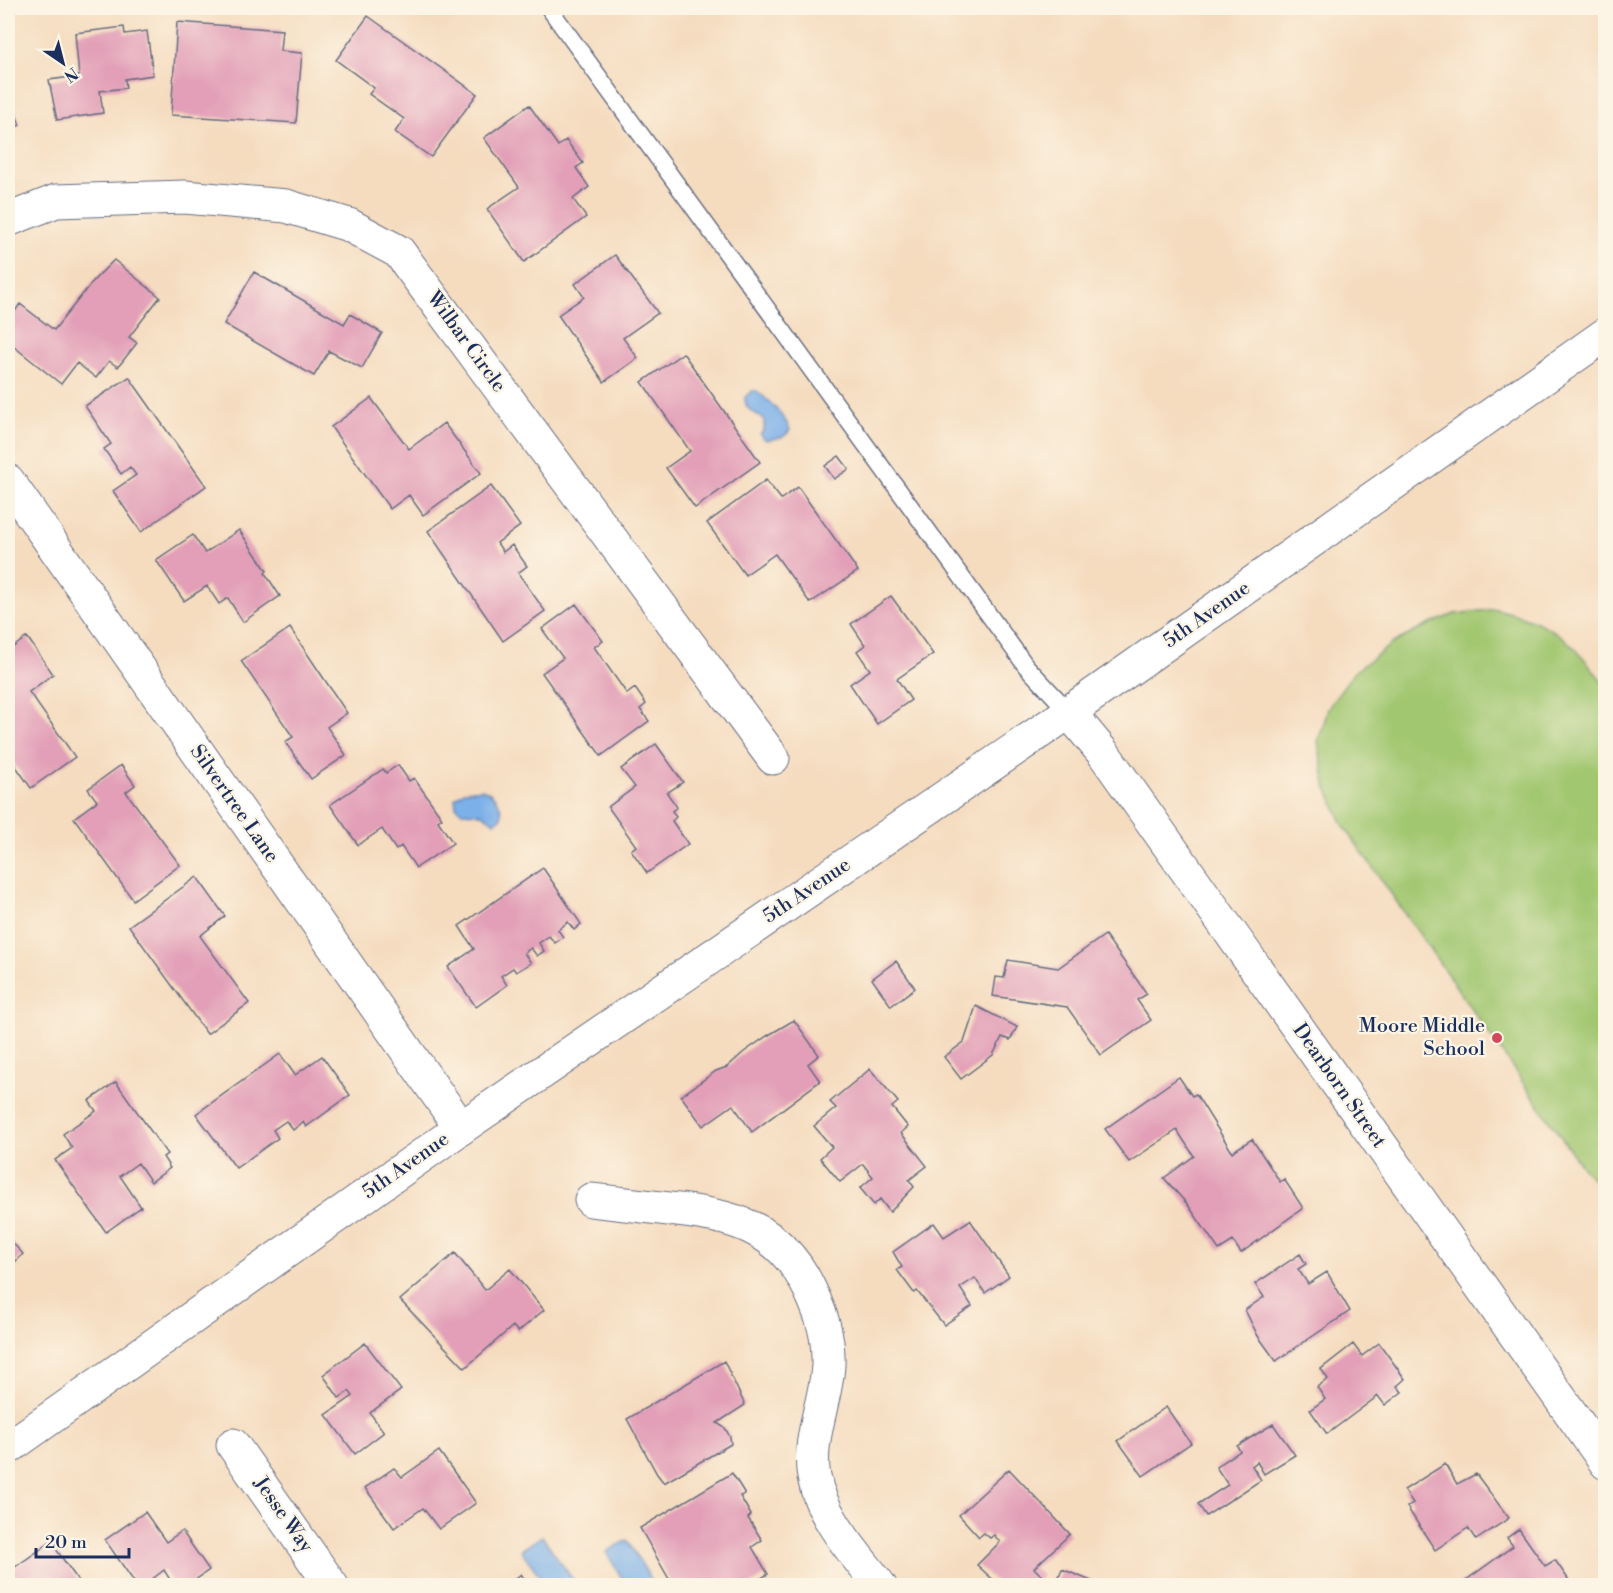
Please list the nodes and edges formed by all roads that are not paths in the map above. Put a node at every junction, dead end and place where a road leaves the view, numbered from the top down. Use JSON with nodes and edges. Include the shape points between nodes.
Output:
{"nodes":[{"id":1,"x":549,"y":8,"type":"edge"},
{"id":2,"x":8,"y":220,"type":"edge"},
{"id":3,"x":1605,"y":334,"type":"edge"},
{"id":4,"x":8,"y":481,"type":"edge"},
{"id":5,"x":1069,"y":712,"type":"junction"},
{"id":6,"x":773,"y":758,"type":"dead end"},
{"id":7,"x":461,"y":1128,"type":"junction"},
{"id":8,"x":591,"y":1200,"type":"dead end"},
{"id":9,"x":233,"y":1445,"type":"dead end"},
{"id":10,"x":8,"y":1448,"type":"edge"},
{"id":11,"x":1605,"y":1463,"type":"edge"},
{"id":12,"x":332,"y":1586,"type":"edge"},
{"id":13,"x":880,"y":1586,"type":"edge"}],
"edges":[{"from":1,"to":5,"type":"lane","via":[[1026,666]]},
{"from":2,"to":6,"type":"street","name":"Wilbar Circle","via":[[56,201],[185,197],[286,206],[350,225],[399,252]]},
{"from":3,"to":5,"type":"street","name":"5th Avenue"},
{"from":4,"to":7,"type":"street","name":"Silvertree Lane"},
{"from":5,"to":7,"type":"street","name":"5th Avenue"},
{"from":5,"to":11,"type":"street","name":"Dearborn Street","via":[[1104,754]]},
{"from":7,"to":10,"type":"street","name":"5th Avenue"},
{"from":8,"to":13,"type":"street","via":[[711,1214],[741,1222],[767,1236],[791,1259],[805,1280],[828,1338],[828,1368],[813,1449],[814,1478],[827,1514]]},
{"from":9,"to":12,"type":"street","name":"Jesse Way"}]}
